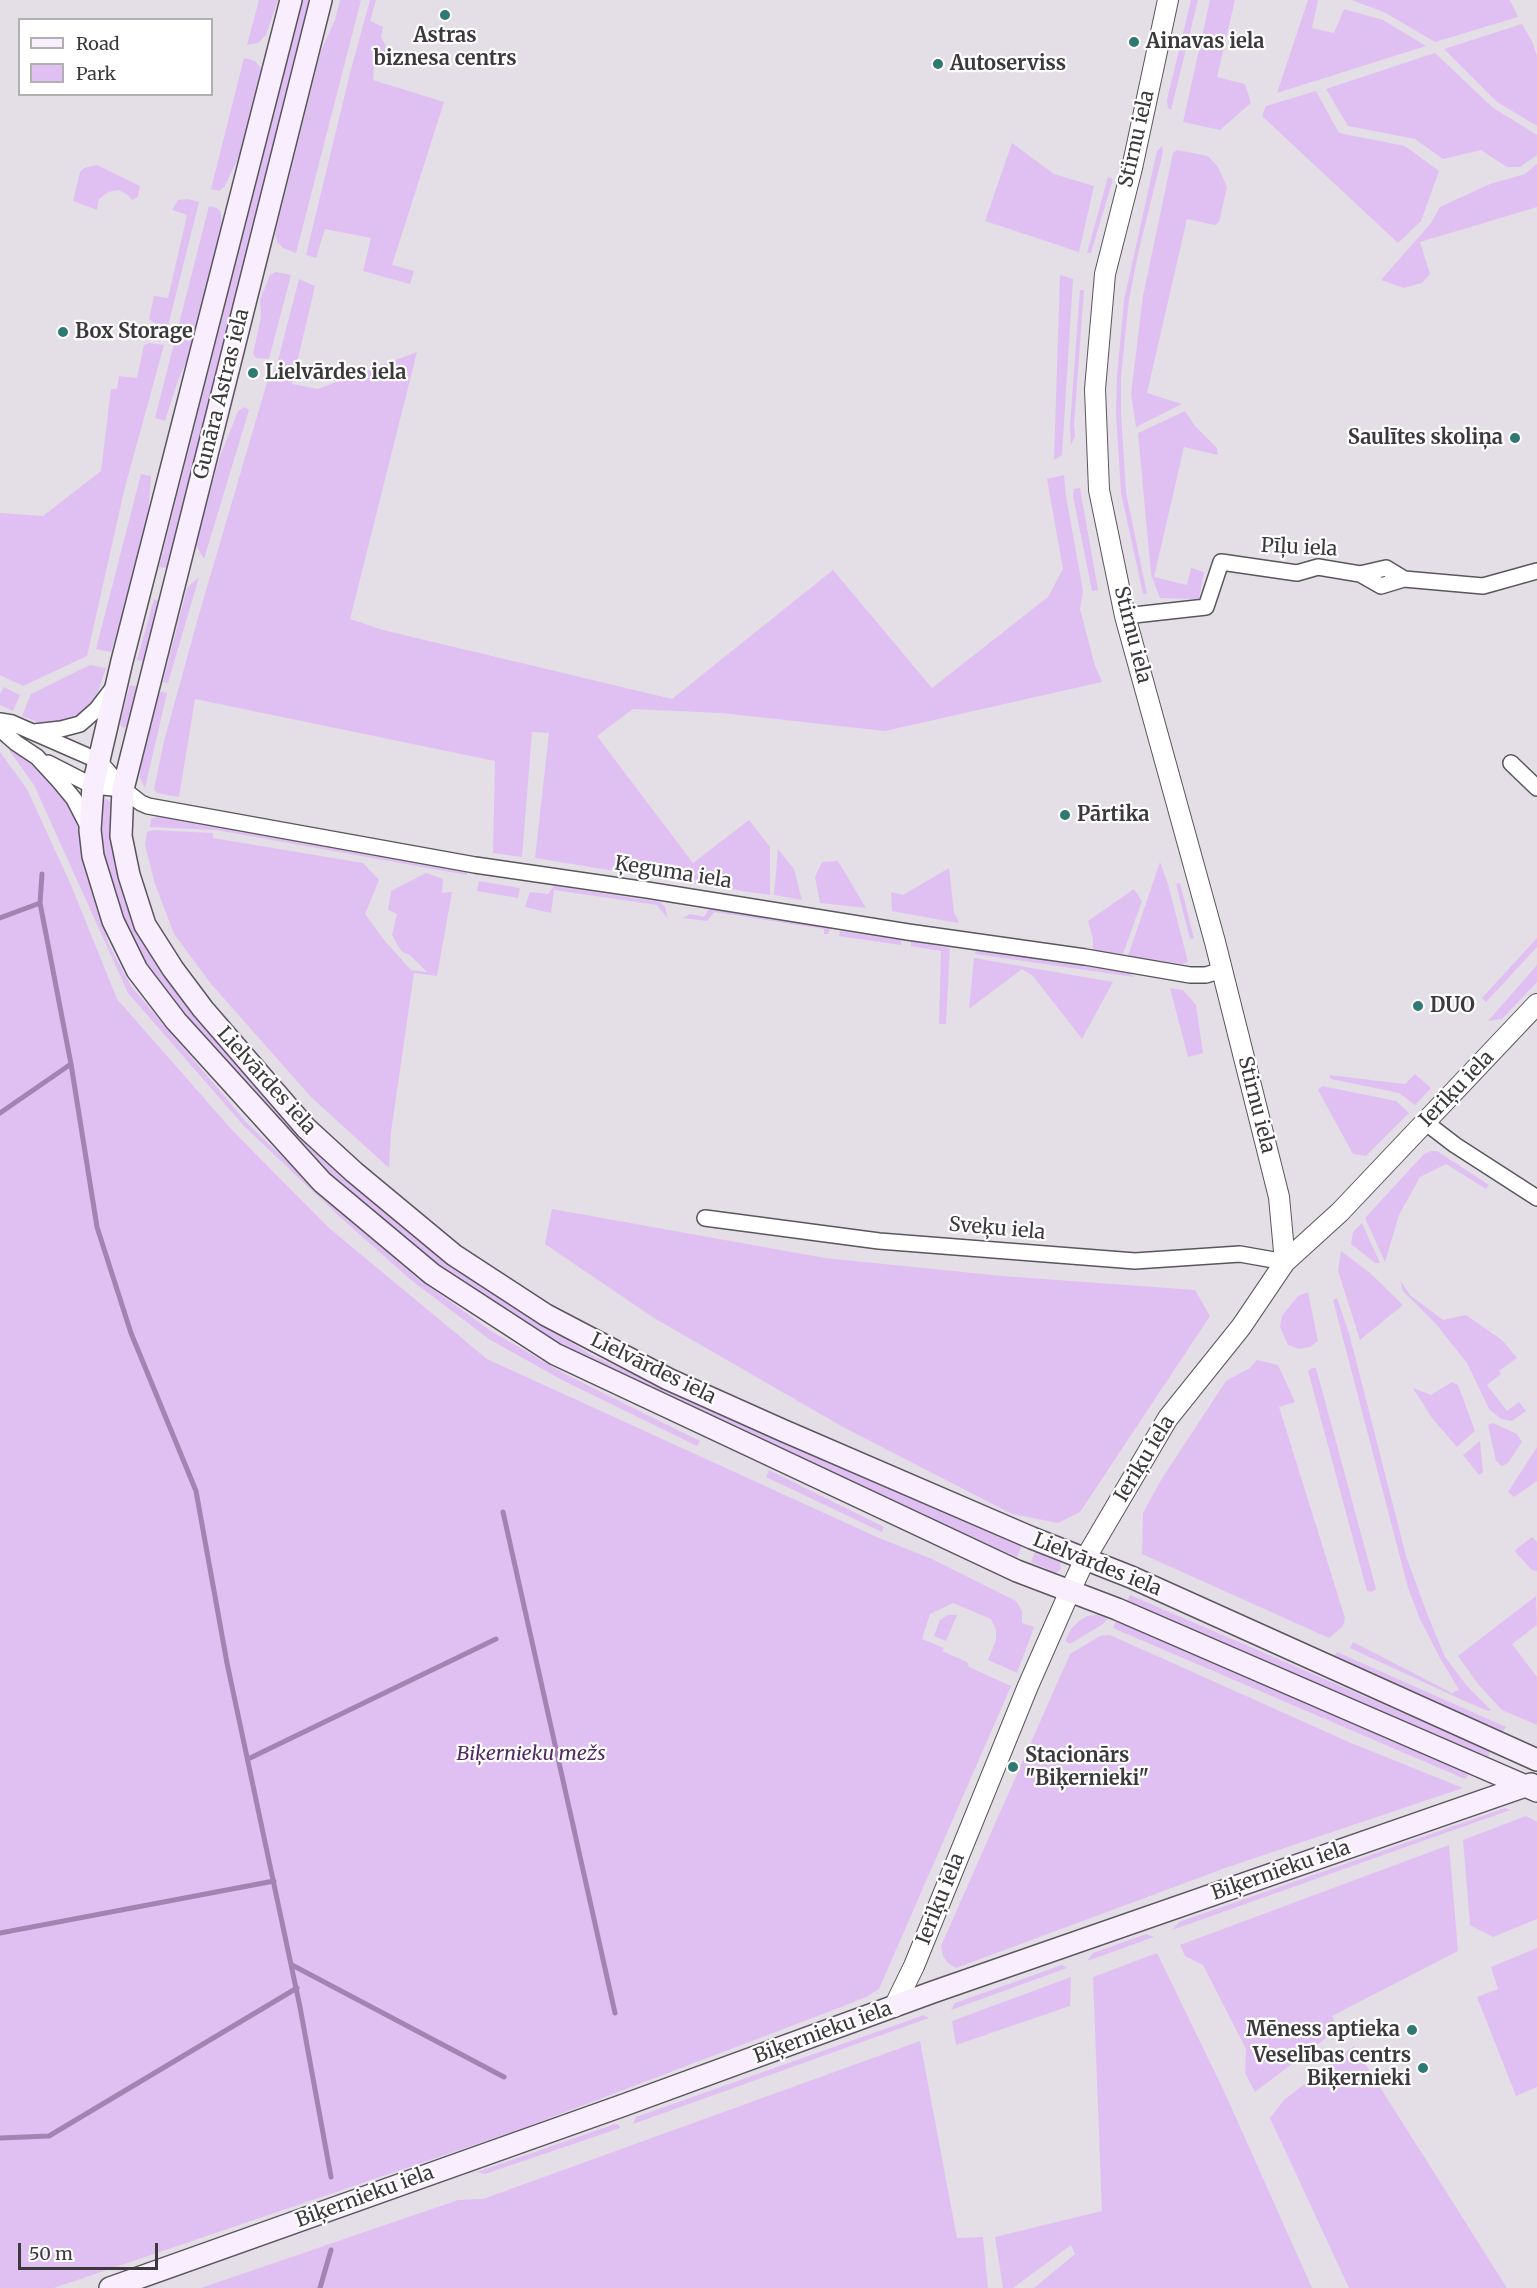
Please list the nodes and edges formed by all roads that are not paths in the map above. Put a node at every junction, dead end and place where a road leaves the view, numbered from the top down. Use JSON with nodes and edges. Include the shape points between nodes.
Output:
{"nodes":[{"id":1,"x":291,"y":0,"type":"edge"},
{"id":2,"x":321,"y":0,"type":"edge"},
{"id":3,"x":1168,"y":0,"type":"edge"},
{"id":4,"x":1537,"y":571,"type":"edge"},
{"id":5,"x":143,"y":580,"type":"junction"},
{"id":6,"x":173,"y":588,"type":"junction"},
{"id":7,"x":1125,"y":616,"type":"junction"},
{"id":8,"x":117,"y":683,"type":"junction"},
{"id":9,"x":0,"y":721,"type":"edge"},
{"id":10,"x":0,"y":729,"type":"edge"},
{"id":11,"x":31,"y":732,"type":"junction"},
{"id":12,"x":37,"y":757,"type":"junction"},
{"id":13,"x":99,"y":761,"type":"junction"},
{"id":14,"x":1511,"y":763,"type":"dead end"},
{"id":15,"x":93,"y":786,"type":"junction"},
{"id":16,"x":1537,"y":788,"type":"edge"},
{"id":17,"x":123,"y":789,"type":"junction"},
{"id":18,"x":90,"y":830,"type":"junction"},
{"id":19,"x":1222,"y":970,"type":"junction"},
{"id":20,"x":1537,"y":1004,"type":"edge"},
{"id":21,"x":1425,"y":1122,"type":"junction"},
{"id":22,"x":1537,"y":1198,"type":"edge"},
{"id":23,"x":705,"y":1218,"type":"dead end"},
{"id":24,"x":1285,"y":1262,"type":"junction"},
{"id":25,"x":1085,"y":1559,"type":"junction"},
{"id":26,"x":1070,"y":1591,"type":"junction"},
{"id":27,"x":1537,"y":1760,"type":"edge"},
{"id":28,"x":1533,"y":1786,"type":"edge"},
{"id":29,"x":894,"y":2007,"type":"junction"},
{"id":30,"x":110,"y":2288,"type":"edge"}],
"edges":[{"from":1,"to":5,"type":"main road","name":"Gunāra Astras iela"},
{"from":2,"to":6,"type":"main road","name":"Gunāra Astras iela"},
{"from":3,"to":7,"type":"street","name":"Stirnu iela","via":[[1105,274],[1095,389],[1099,490]]},
{"from":4,"to":7,"type":"street","name":"Pīļu iela","via":[[1483,586],[1404,579],[1386,568],[1360,574],[1318,567],[1297,573],[1221,562],[1206,607]]},
{"from":5,"to":6,"type":"main road"},
{"from":5,"to":8,"type":"main road","name":"Gunāra Astras iela"},
{"from":6,"to":17,"type":"main road","name":"Gunāra Astras iela"},
{"from":7,"to":19,"type":"street","name":"Stirnu iela"},
{"from":8,"to":11,"type":"street","name":"Gunāra Astras iela","via":[[98,709],[80,724]]},
{"from":8,"to":13,"type":"main road","name":"Gunāra Astras iela"},
{"from":9,"to":11,"type":"street"},
{"from":10,"to":12,"type":"street","name":"Lielvārdes iela"},
{"from":11,"to":13,"type":"street"},
{"from":12,"to":15,"type":"street"},
{"from":12,"to":18,"type":"street","name":"Lielvārdes iela","via":[[74,799]]},
{"from":13,"to":15,"type":"main road","name":"Gunāra Astras iela"},
{"from":13,"to":17,"type":"street"},
{"from":14,"to":16,"type":"street"},
{"from":15,"to":17,"type":"street"},
{"from":15,"to":18,"type":"main road","name":"Lielvārdes iela"},
{"from":17,"to":19,"type":"street","name":"Ķeguma iela","via":[[148,806],[475,865],[1190,975]]},
{"from":17,"to":25,"type":"main road","name":"Lielvārdes iela","via":[[121,836],[129,875],[145,925],[173,969],[306,1128],[454,1255],[546,1315],[669,1379]]},
{"from":18,"to":26,"type":"main road","name":"Lielvārdes iela","via":[[93,856],[113,921],[137,970],[176,1021],[322,1182],[432,1274],[555,1354],[1017,1571]]},
{"from":19,"to":24,"type":"street","name":"Stirnu iela","via":[[1279,1197]]},
{"from":20,"to":21,"type":"street","name":"Ieriķu iela"},
{"from":21,"to":22,"type":"street"},
{"from":21,"to":24,"type":"street","name":"Ieriķu iela","via":[[1340,1212]]},
{"from":23,"to":24,"type":"street","name":"Sveķu iela","via":[[879,1241],[1135,1261],[1240,1254]]},
{"from":24,"to":25,"type":"street","name":"Ieriķu iela","via":[[1241,1327],[1168,1418]]},
{"from":25,"to":26,"type":"street","name":"Ieriķu iela"},
{"from":25,"to":27,"type":"main road","name":"Lielvārdes iela"},
{"from":26,"to":28,"type":"main road","name":"Lielvārdes iela"},
{"from":26,"to":29,"type":"street","name":"Ieriķu iela"},
{"from":28,"to":29,"type":"main road","name":"Biķernieku iela"},
{"from":29,"to":30,"type":"main road","name":"Biķernieku iela"}]}
